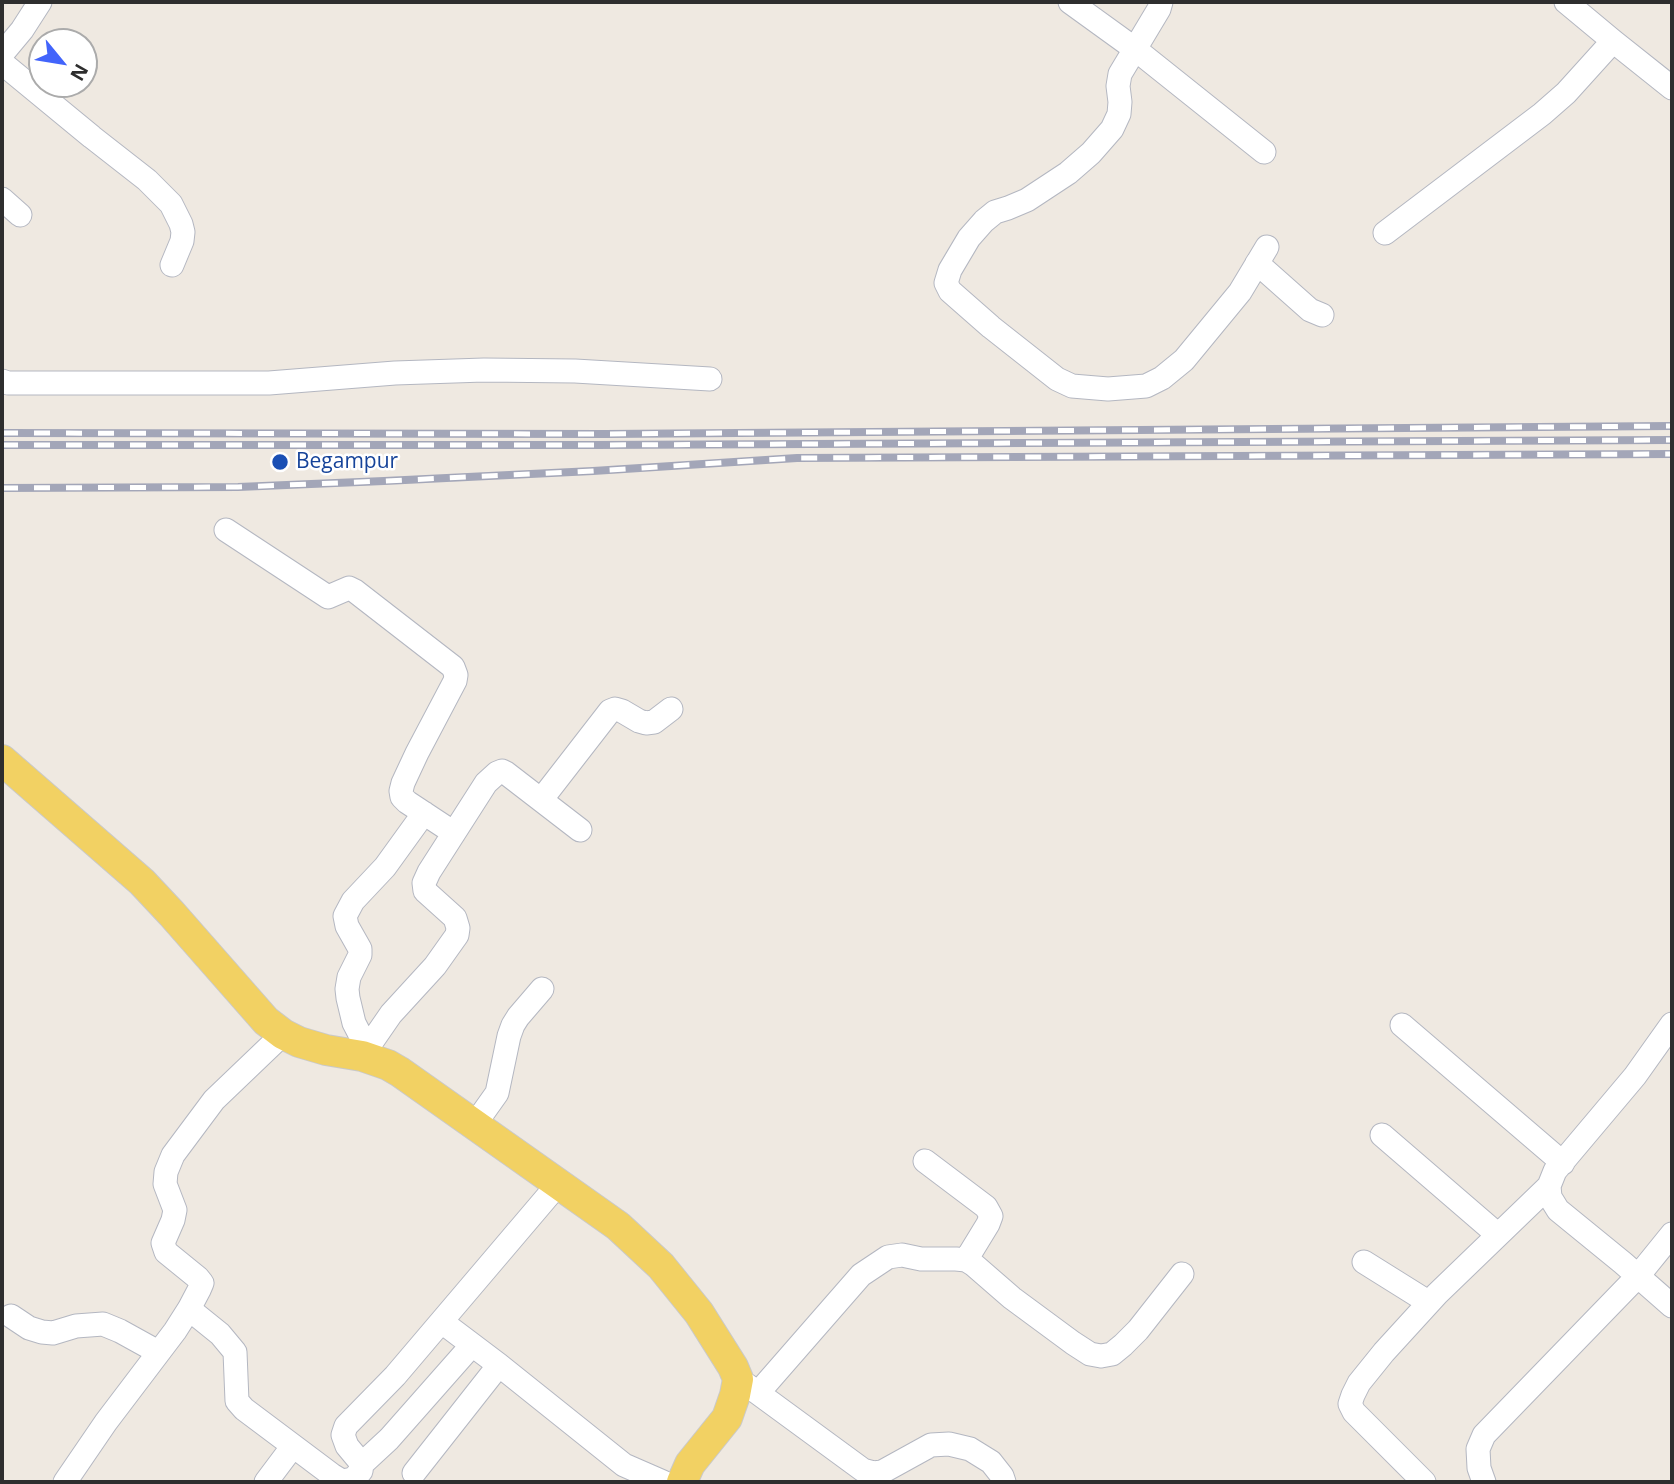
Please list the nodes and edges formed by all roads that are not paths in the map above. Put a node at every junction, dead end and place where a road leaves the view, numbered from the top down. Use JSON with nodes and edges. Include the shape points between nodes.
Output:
{"nodes":[{"id":1,"x":40,"y":2,"type":"edge"},
{"id":2,"x":1070,"y":2,"type":"edge"},
{"id":3,"x":1161,"y":2,"type":"edge"},
{"id":4,"x":1566,"y":2,"type":"edge"},
{"id":5,"x":1613,"y":41,"type":"junction"},
{"id":6,"x":1135,"y":49,"type":"junction"},
{"id":7,"x":2,"y":54,"type":"edge"},
{"id":8,"x":2,"y":63,"type":"edge"},
{"id":9,"x":1672,"y":88,"type":"edge"},
{"id":10,"x":1264,"y":152,"type":"dead end"},
{"id":11,"x":2,"y":199,"type":"edge"},
{"id":12,"x":20,"y":215,"type":"dead end"},
{"id":13,"x":1385,"y":233,"type":"dead end"},
{"id":14,"x":172,"y":265,"type":"dead end"},
{"id":15,"x":1322,"y":315,"type":"dead end"},
{"id":16,"x":710,"y":379,"type":"dead end"},
{"id":17,"x":2,"y":381,"type":"edge"},
{"id":18,"x":226,"y":530,"type":"dead end"},
{"id":19,"x":671,"y":709,"type":"dead end"},
{"id":20,"x":2,"y":760,"type":"edge"},
{"id":21,"x":541,"y":800,"type":"junction"},
{"id":22,"x":424,"y":813,"type":"junction"},
{"id":23,"x":580,"y":830,"type":"dead end"},
{"id":24,"x":454,"y":833,"type":"junction"},
{"id":25,"x":542,"y":989,"type":"dead end"},
{"id":26,"x":1672,"y":1024,"type":"edge"},
{"id":27,"x":1402,"y":1025,"type":"dead end"},
{"id":28,"x":283,"y":1034,"type":"junction"},
{"id":29,"x":364,"y":1052,"type":"junction"},
{"id":30,"x":475,"y":1124,"type":"junction"},
{"id":31,"x":1382,"y":1135,"type":"dead end"},
{"id":32,"x":925,"y":1161,"type":"dead end"},
{"id":33,"x":1563,"y":1163,"type":"junction"},
{"id":34,"x":559,"y":1183,"type":"junction"},
{"id":35,"x":1549,"y":1186,"type":"junction"},
{"id":36,"x":1672,"y":1234,"type":"edge"},
{"id":37,"x":1498,"y":1235,"type":"junction"},
{"id":38,"x":966,"y":1260,"type":"junction"},
{"id":39,"x":1364,"y":1262,"type":"dead end"},
{"id":40,"x":1182,"y":1274,"type":"dead end"},
{"id":41,"x":1638,"y":1276,"type":"junction"},
{"id":42,"x":1428,"y":1303,"type":"junction"},
{"id":43,"x":1672,"y":1306,"type":"edge"},
{"id":44,"x":189,"y":1309,"type":"junction"},
{"id":45,"x":11,"y":1316,"type":"dead end"},
{"id":46,"x":442,"y":1322,"type":"junction"},
{"id":47,"x":472,"y":1345,"type":"junction"},
{"id":48,"x":158,"y":1352,"type":"junction"},
{"id":49,"x":499,"y":1364,"type":"junction"},
{"id":50,"x":748,"y":1386,"type":"junction"},
{"id":51,"x":293,"y":1446,"type":"junction"},
{"id":52,"x":362,"y":1464,"type":"junction"},
{"id":53,"x":415,"y":1473,"type":"dead end"},
{"id":54,"x":65,"y":1482,"type":"edge"},
{"id":55,"x":266,"y":1482,"type":"edge"},
{"id":56,"x":663,"y":1482,"type":"edge"},
{"id":57,"x":682,"y":1482,"type":"edge"},
{"id":58,"x":1004,"y":1482,"type":"edge"},
{"id":59,"x":1424,"y":1482,"type":"edge"},
{"id":60,"x":1484,"y":1482,"type":"edge"}],
"edges":[{"from":1,"to":7,"type":"street"},
{"from":2,"to":6,"type":"street"},
{"from":3,"to":6,"type":"street"},
{"from":4,"to":5,"type":"street"},
{"from":5,"to":9,"type":"street"},
{"from":5,"to":13,"type":"street","via":[[1542,114]]},
{"from":6,"to":10,"type":"street"},
{"from":6,"to":15,"type":"street","via":[[1120,74],[1119,114],[1112,129],[1068,173],[1027,200],[984,220],[950,270],[946,283],[950,291],[1058,379],[1072,386],[1108,389],[1146,386],[1184,360],[1240,292],[1262,255],[1310,310]]},
{"from":8,"to":14,"type":"street","via":[[171,204],[183,232]]},
{"from":11,"to":12,"type":"street"},
{"from":16,"to":17,"type":"street","via":[[484,370],[269,383]]},
{"from":18,"to":22,"type":"street","via":[[328,597],[349,588],[355,591],[453,667],[456,681],[401,791],[402,797]]},
{"from":19,"to":21,"type":"street","via":[[646,723],[622,710],[610,711]]},
{"from":20,"to":28,"type":"main road","via":[[142,882],[266,1021]]},
{"from":21,"to":23,"type":"street"},
{"from":21,"to":24,"type":"street","via":[[502,771],[486,783]]},
{"from":22,"to":24,"type":"street"},
{"from":22,"to":29,"type":"street","via":[[345,916],[360,949],[347,989]]},
{"from":24,"to":29,"type":"street","via":[[424,883],[425,891],[454,918],[457,935]]},
{"from":25,"to":30,"type":"street","via":[[513,1025],[497,1093]]},
{"from":26,"to":33,"type":"street"},
{"from":27,"to":33,"type":"street"},
{"from":28,"to":29,"type":"main road","via":[[326,1050]]},
{"from":28,"to":44,"type":"street","via":[[214,1100],[173,1155],[166,1172],[165,1184],[175,1210],[163,1243],[166,1252],[202,1283]]},
{"from":29,"to":30,"type":"main road"},
{"from":30,"to":34,"type":"main road"},
{"from":31,"to":37,"type":"street"},
{"from":32,"to":38,"type":"street","via":[[992,1216]]},
{"from":33,"to":35,"type":"street"},
{"from":34,"to":46,"type":"street"},
{"from":34,"to":50,"type":"main road","via":[[618,1226],[661,1266]]},
{"from":35,"to":37,"type":"street"},
{"from":35,"to":41,"type":"street","via":[[1558,1210]]},
{"from":36,"to":41,"type":"street"},
{"from":37,"to":42,"type":"street"},
{"from":38,"to":40,"type":"street","via":[[1073,1343],[1101,1356],[1112,1354],[1138,1330]]},
{"from":38,"to":50,"type":"street","via":[[902,1255],[877,1263]]},
{"from":39,"to":42,"type":"street"},
{"from":41,"to":43,"type":"street"},
{"from":41,"to":60,"type":"street","via":[[1484,1435],[1478,1450]]},
{"from":42,"to":59,"type":"street","via":[[1359,1384],[1350,1404]]},
{"from":44,"to":48,"type":"street"},
{"from":44,"to":51,"type":"street","via":[[235,1352],[237,1401]]},
{"from":45,"to":48,"type":"street","via":[[42,1332],[103,1324]]},
{"from":46,"to":47,"type":"street"},
{"from":46,"to":52,"type":"street","via":[[346,1426],[347,1446]]},
{"from":47,"to":49,"type":"street"},
{"from":47,"to":52,"type":"street"},
{"from":48,"to":54,"type":"street"},
{"from":49,"to":53,"type":"street"},
{"from":49,"to":56,"type":"street","via":[[624,1465]]},
{"from":50,"to":57,"type":"main road","via":[[735,1395],[727,1418],[690,1464]]},
{"from":50,"to":58,"type":"street","via":[[863,1469],[882,1472],[931,1446],[949,1444],[991,1462]]},
{"from":51,"to":52,"type":"street","via":[[342,1481],[353,1479]]},
{"from":51,"to":55,"type":"street"}]}
